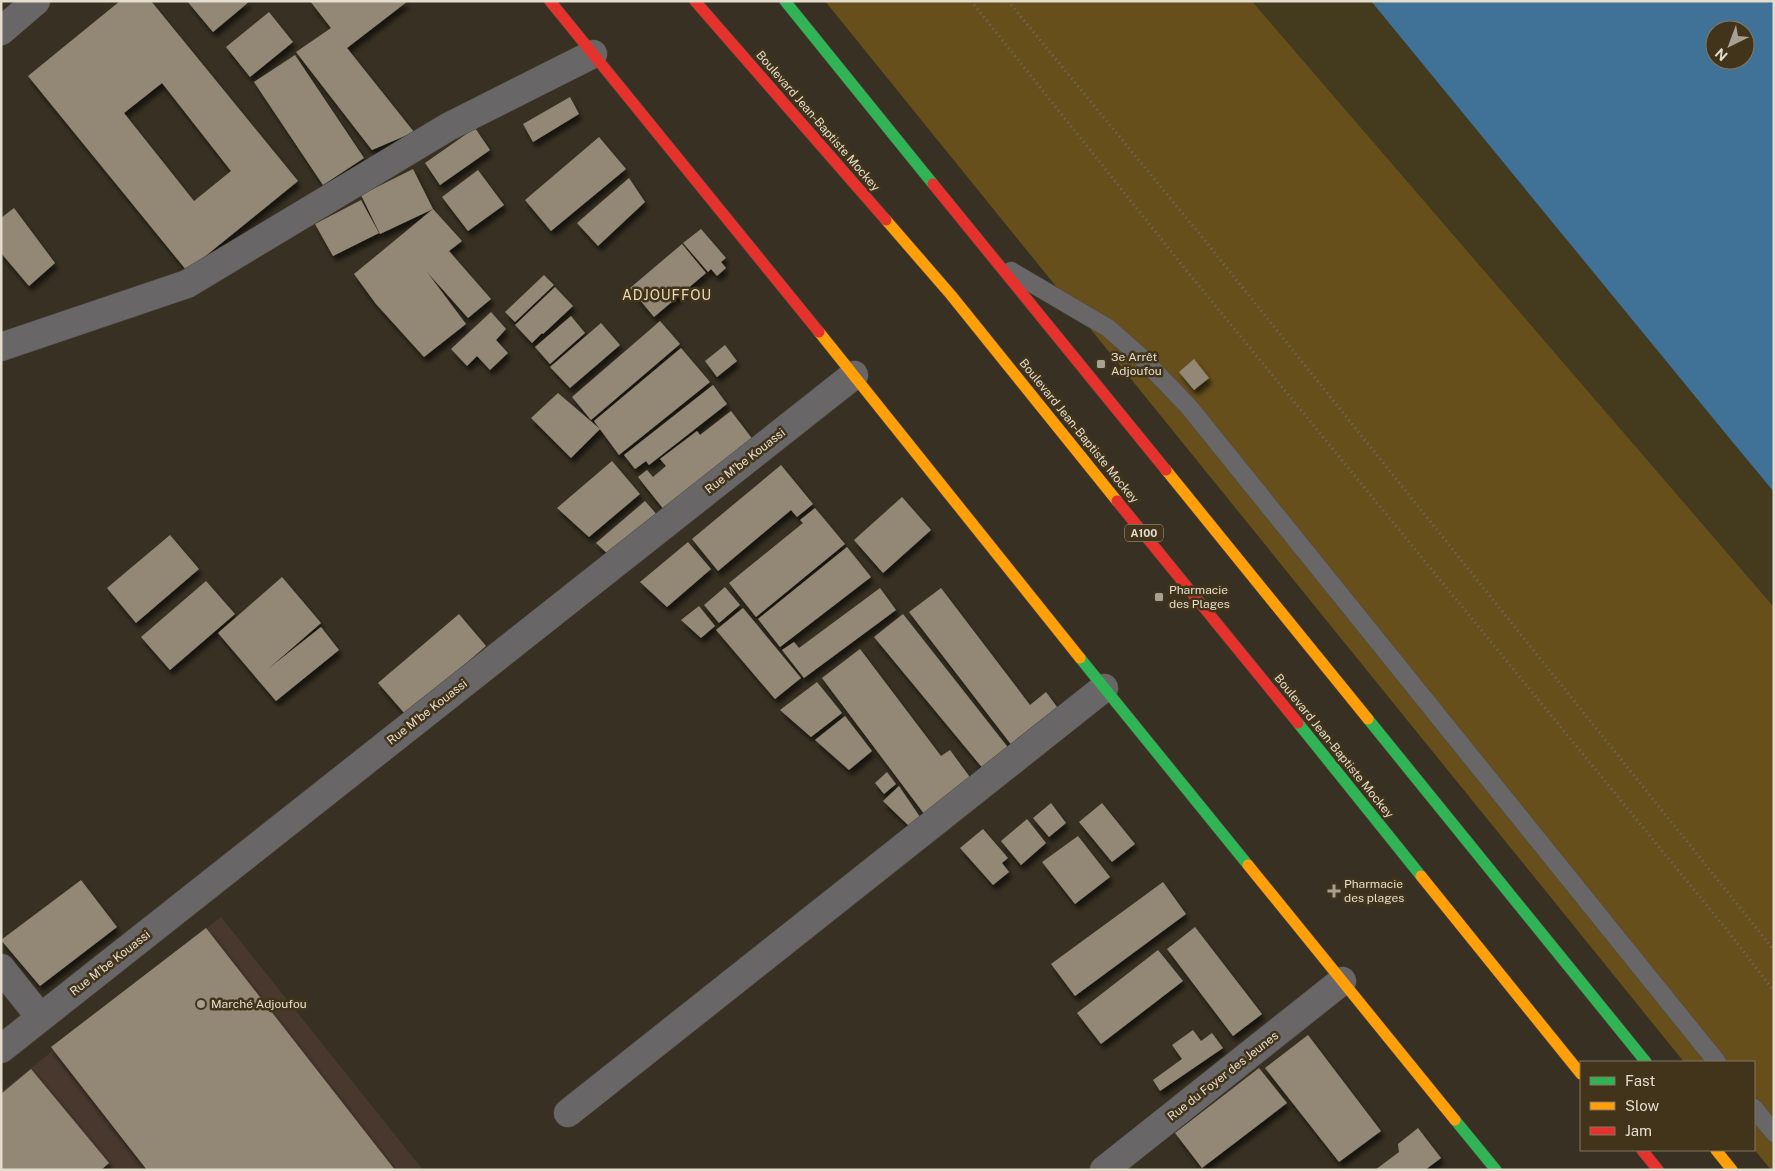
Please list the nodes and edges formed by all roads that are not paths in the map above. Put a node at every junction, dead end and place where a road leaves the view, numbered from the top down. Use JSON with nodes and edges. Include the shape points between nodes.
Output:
{"nodes":[{"id":1,"x":36,"y":1,"type":"edge"},
{"id":2,"x":550,"y":1,"type":"edge"},
{"id":3,"x":695,"y":1,"type":"edge"},
{"id":4,"x":785,"y":1,"type":"edge"},
{"id":5,"x":1,"y":31,"type":"edge"},
{"id":6,"x":593,"y":54,"type":"junction"},
{"id":7,"x":995,"y":261,"type":"junction"},
{"id":8,"x":1,"y":347,"type":"edge"},
{"id":9,"x":854,"y":375,"type":"junction"},
{"id":10,"x":1104,"y":688,"type":"junction"},
{"id":11,"x":1,"y":968,"type":"edge"},
{"id":12,"x":1342,"y":981,"type":"junction"},
{"id":13,"x":40,"y":1017,"type":"junction"},
{"id":14,"x":1,"y":1048,"type":"edge"},
{"id":15,"x":1645,"y":1061,"type":"edge"},
{"id":16,"x":1716,"y":1061,"type":"edge"},
{"id":17,"x":1580,"y":1073,"type":"edge"},
{"id":18,"x":1755,"y":1109,"type":"edge"},
{"id":19,"x":568,"y":1113,"type":"dead end"},
{"id":20,"x":1774,"y":1133,"type":"edge"},
{"id":21,"x":1643,"y":1151,"type":"edge"},
{"id":22,"x":1717,"y":1151,"type":"edge"},
{"id":23,"x":1104,"y":1170,"type":"edge"},
{"id":24,"x":1496,"y":1170,"type":"edge"},
{"id":25,"x":1658,"y":1170,"type":"edge"},
{"id":26,"x":1732,"y":1170,"type":"edge"}],
"edges":[{"from":1,"to":5,"type":"street"},
{"from":2,"to":6,"type":"main road"},
{"from":3,"to":17,"type":"main road","name":"Boulevard Jean-Baptiste Mockey","number":"A100","via":[[951,294]]},
{"from":4,"to":7,"type":"main road"},
{"from":6,"to":8,"type":"street","via":[[448,127],[187,284]]},
{"from":6,"to":9,"type":"main road"},
{"from":7,"to":15,"type":"main road"},
{"from":7,"to":16,"type":"lane","via":[[1108,328],[1168,384]]},
{"from":9,"to":10,"type":"main road"},
{"from":9,"to":13,"type":"street","name":"Rue M'be Kouassi"},
{"from":10,"to":12,"type":"main road"},
{"from":10,"to":19,"type":"street"},
{"from":11,"to":13,"type":"street"},
{"from":12,"to":23,"type":"street","name":"Rue du Foyer des Jeunes"},
{"from":12,"to":24,"type":"main road"},
{"from":13,"to":14,"type":"street","name":"Rue M'be Kouassi"},
{"from":18,"to":20,"type":"lane"},
{"from":21,"to":25,"type":"main road"},
{"from":22,"to":26,"type":"main road"}]}
